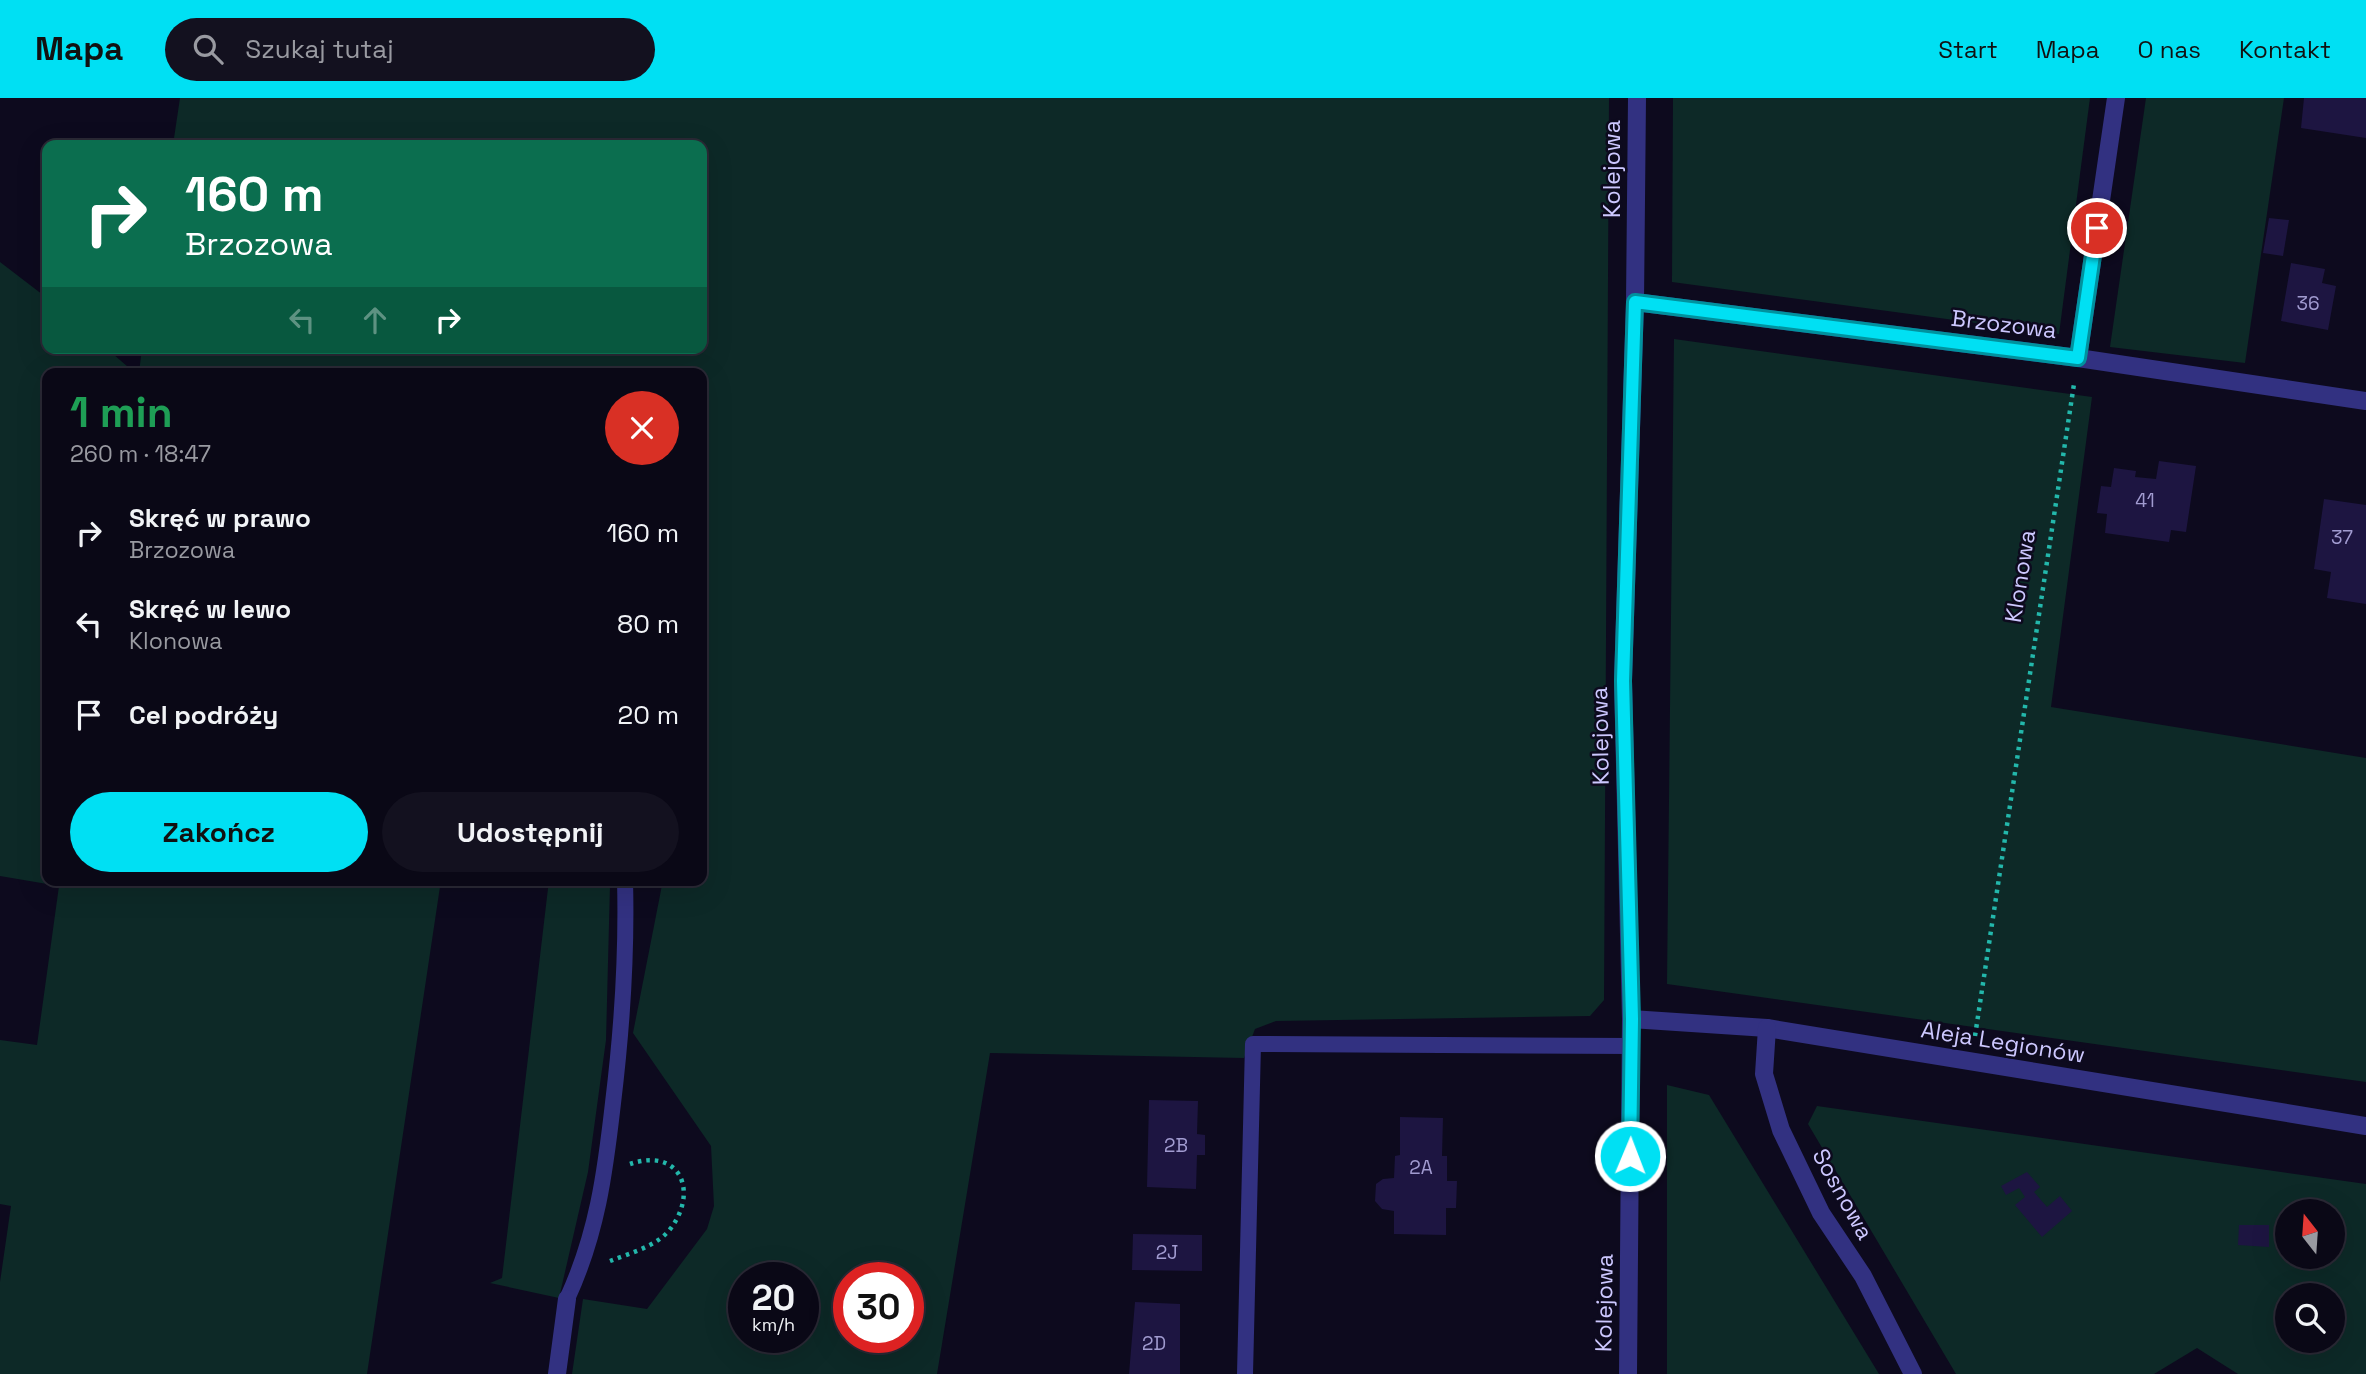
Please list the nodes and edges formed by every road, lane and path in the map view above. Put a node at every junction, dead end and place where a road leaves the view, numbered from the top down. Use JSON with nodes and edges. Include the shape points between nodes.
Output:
{"nodes":[{"id":1,"x":1637,"y":98,"type":"edge"},
{"id":2,"x":2116,"y":98,"type":"edge"},
{"id":3,"x":1635,"y":302,"type":"junction"},
{"id":4,"x":2078,"y":358,"type":"junction"},
{"id":5,"x":2366,"y":401,"type":"edge"},
{"id":6,"x":625,"y":886,"type":"edge"},
{"id":7,"x":1632,"y":1019,"type":"junction"},
{"id":8,"x":1767,"y":1028,"type":"junction"},
{"id":9,"x":1632,"y":1046,"type":"junction"},
{"id":10,"x":1971,"y":1061,"type":"junction"},
{"id":11,"x":2366,"y":1126,"type":"edge"},
{"id":12,"x":604,"y":1182,"type":"junction"},
{"id":13,"x":579,"y":1272,"type":"junction"},
{"id":14,"x":566,"y":1299,"type":"joint"},
{"id":15,"x":557,"y":1374,"type":"edge"},
{"id":16,"x":1245,"y":1374,"type":"edge"},
{"id":17,"x":1628,"y":1374,"type":"edge"},
{"id":18,"x":1913,"y":1374,"type":"edge"}],
"edges":[{"from":1,"to":3,"type":"street","name":"Kolejowa"},
{"from":2,"to":4,"type":"street"},
{"from":3,"to":4,"type":"street","name":"Brzozowa"},
{"from":3,"to":7,"type":"street","name":"Kolejowa","via":[[1623,681]]},
{"from":4,"to":5,"type":"street","name":"Brzozowa"},
{"from":4,"to":10,"type":"path","name":"Klonowa"},
{"from":6,"to":12,"type":"lane","via":[[622,1025]]},
{"from":7,"to":8,"type":"street","name":"Aleja Legionów"},
{"from":7,"to":9,"type":"street","name":"Kolejowa"},
{"from":8,"to":10,"type":"street","name":"Aleja Legionów"},
{"from":8,"to":18,"type":"street","name":"Sosnowa","via":[[1764,1073],[1781,1130],[1821,1213],[1863,1276]]},
{"from":9,"to":16,"type":"lane","via":[[1254,1044]]},
{"from":9,"to":17,"type":"street","name":"Kolejowa"},
{"from":10,"to":11,"type":"street","name":"Aleja Legionów"},
{"from":12,"to":13,"type":"lane","via":[[593,1235]]},
{"from":12,"to":13,"type":"path","via":[[632,1162],[658,1160],[674,1168],[684,1182],[685,1202],[670,1230],[646,1247]]},
{"from":13,"to":14,"type":"lane"},
{"from":14,"to":15,"type":"street"}]}
